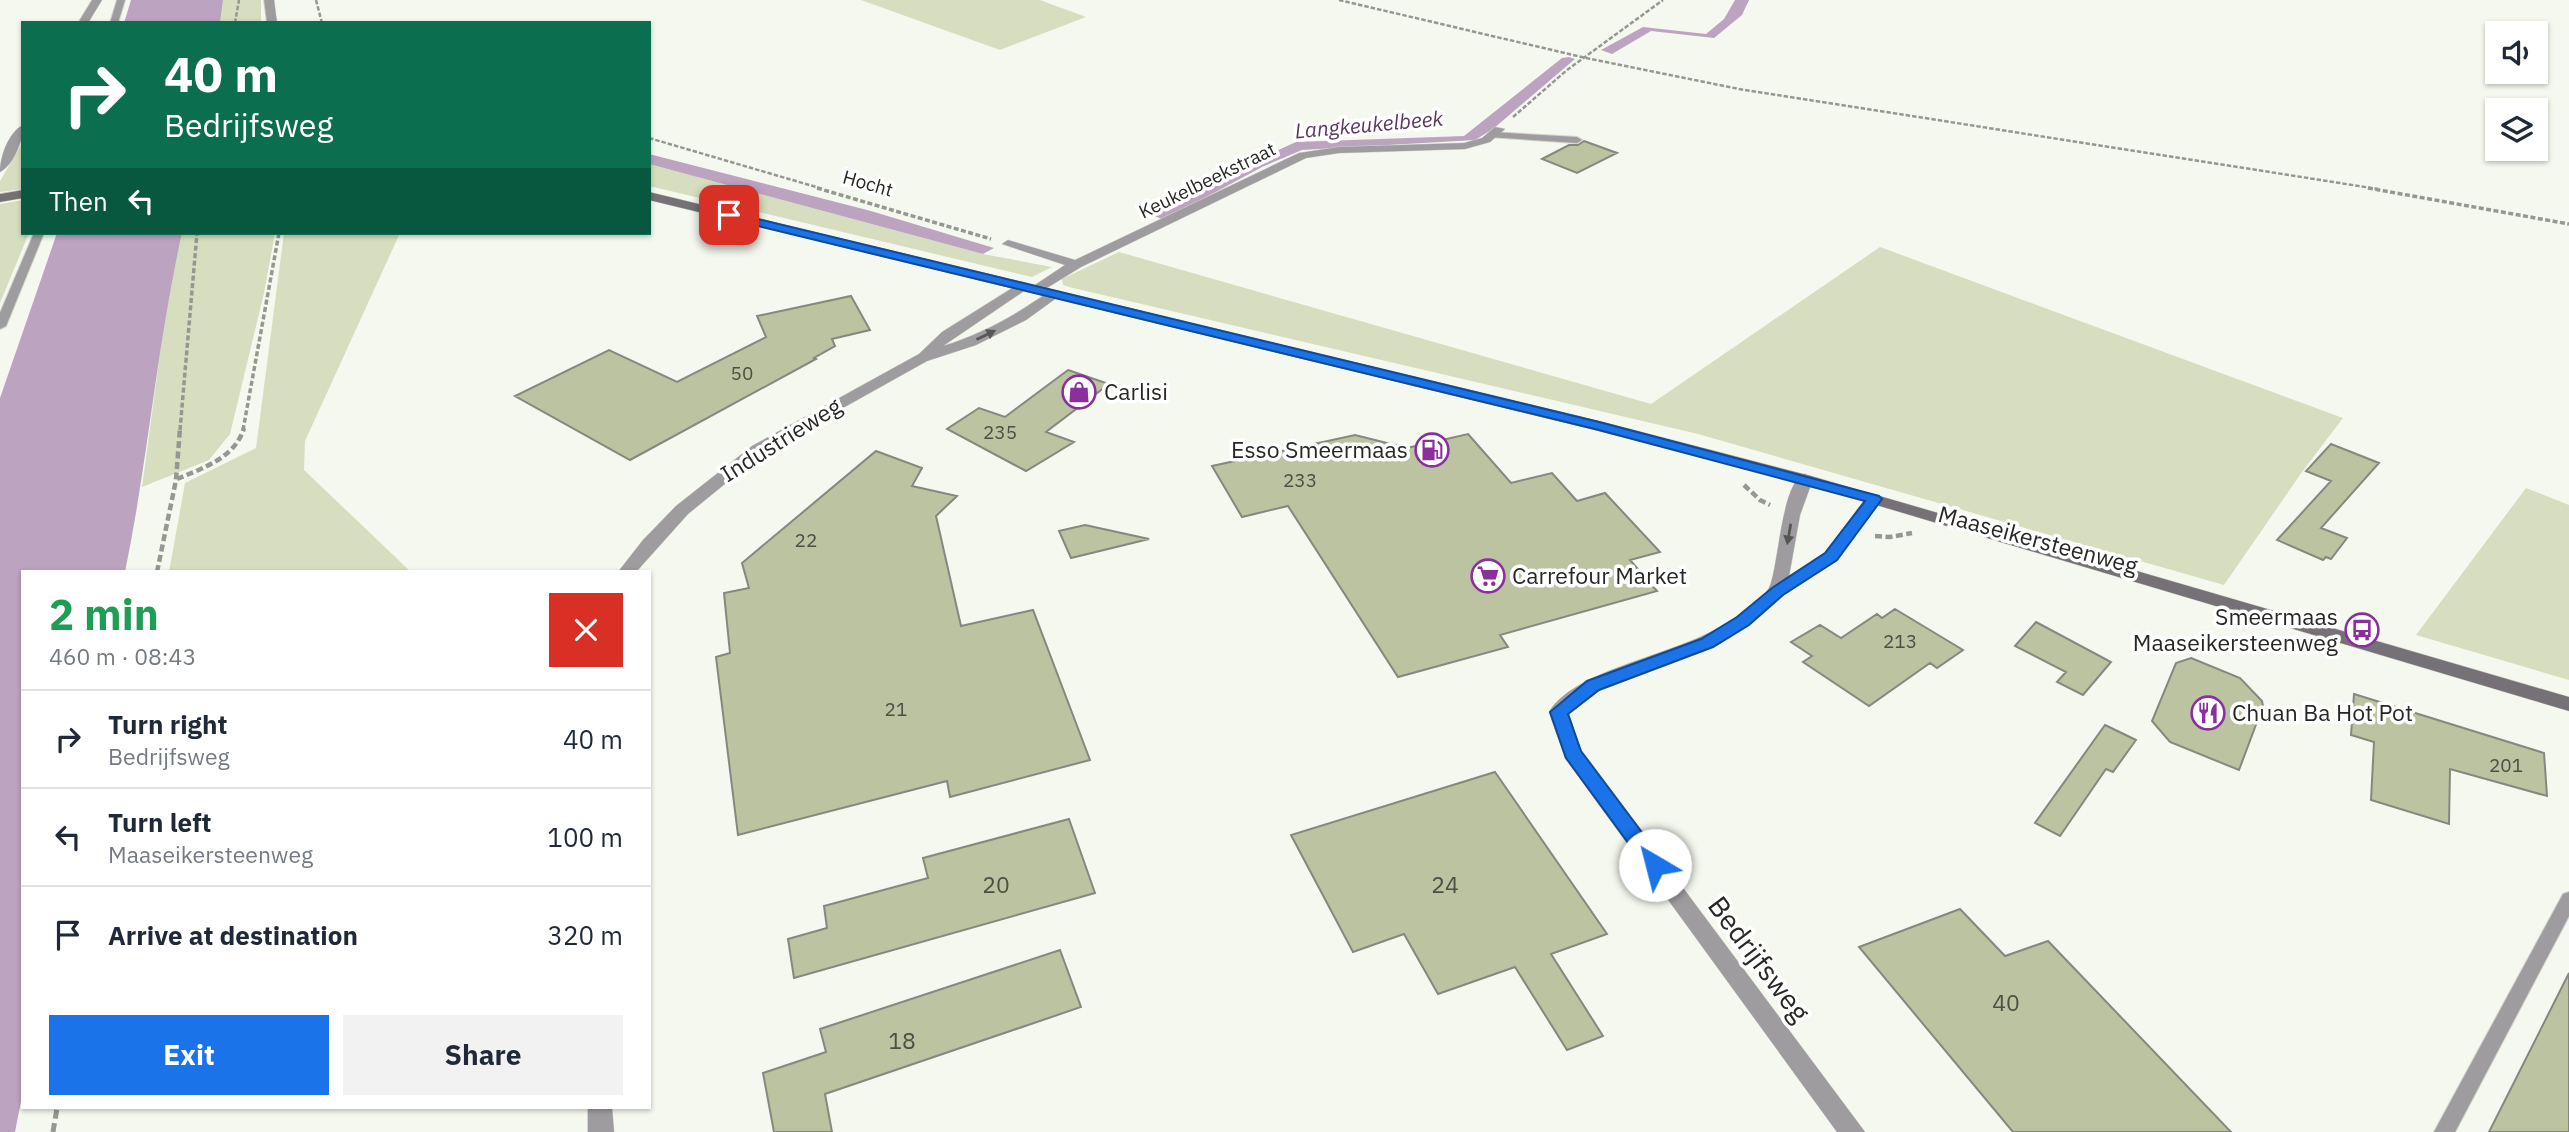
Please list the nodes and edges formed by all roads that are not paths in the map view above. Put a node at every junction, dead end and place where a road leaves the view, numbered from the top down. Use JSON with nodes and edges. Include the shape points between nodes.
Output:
{"nodes":[{"id":1,"x":97,"y":0,"type":"edge"},
{"id":2,"x":121,"y":0,"type":"edge"},
{"id":3,"x":269,"y":0,"type":"edge"},
{"id":4,"x":84,"y":21,"type":"edge"},
{"id":5,"x":115,"y":21,"type":"edge"},
{"id":6,"x":272,"y":21,"type":"edge"},
{"id":7,"x":21,"y":131,"type":"edge"},
{"id":8,"x":1496,"y":132,"type":"joint"},
{"id":9,"x":1577,"y":139,"type":"dead end"},
{"id":10,"x":0,"y":168,"type":"edge"},
{"id":11,"x":21,"y":194,"type":"edge"},
{"id":12,"x":651,"y":196,"type":"edge"},
{"id":13,"x":2,"y":197,"type":"edge"},
{"id":14,"x":38,"y":235,"type":"edge"},
{"id":15,"x":1008,"y":244,"type":"road end"},
{"id":16,"x":1076,"y":264,"type":"junction"},
{"id":17,"x":1030,"y":288,"type":"junction"},
{"id":18,"x":1055,"y":294,"type":"junction"},
{"id":19,"x":0,"y":326,"type":"edge"},
{"id":20,"x":922,"y":358,"type":"junction"},
{"id":21,"x":1805,"y":479,"type":"junction"},
{"id":22,"x":1874,"y":499,"type":"junction"},
{"id":23,"x":629,"y":570,"type":"edge"},
{"id":24,"x":1777,"y":591,"type":"junction"},
{"id":25,"x":2569,"y":704,"type":"edge"},
{"id":26,"x":2569,"y":899,"type":"edge"},
{"id":27,"x":600,"y":1109,"type":"edge"},
{"id":28,"x":601,"y":1132,"type":"edge"},
{"id":29,"x":1852,"y":1132,"type":"edge"},
{"id":30,"x":2444,"y":1132,"type":"edge"}],
"edges":[{"from":1,"to":4,"type":"street"},
{"from":2,"to":5,"type":"lane"},
{"from":3,"to":6,"type":"street"},
{"from":7,"to":10,"type":"street"},
{"from":8,"to":9,"type":"lane"},
{"from":8,"to":16,"type":"street","name":"Keukelbeekstraat","via":[[1465,146],[1303,155]]},
{"from":11,"to":13,"type":"main road"},
{"from":12,"to":17,"type":"main road","name":"Maaseikersteenweg"},
{"from":14,"to":19,"type":"lane"},
{"from":15,"to":16,"type":"street"},
{"from":16,"to":17,"type":"street","name":"Keukelbeekstraat"},
{"from":17,"to":18,"type":"main road","name":"Maaseikersteenweg"},
{"from":17,"to":20,"type":"street","name":"Industrieweg","via":[[947,335]]},
{"from":20,"to":18,"type":"street","name":"Industrieweg","one_way":true,"via":[[971,342]]},
{"from":18,"to":21,"type":"main road","name":"Maaseikersteenweg"},
{"from":20,"to":23,"type":"street","name":"Industrieweg","via":[[747,457],[681,510]]},
{"from":21,"to":22,"type":"main road","name":"Maaseikersteenweg"},
{"from":21,"to":24,"type":"street","one_way":true,"via":[[1793,512]]},
{"from":22,"to":24,"type":"street","name":"Bedrijfsweg","via":[[1831,556]]},
{"from":22,"to":25,"type":"main road","name":"Maaseikersteenweg"},
{"from":24,"to":29,"type":"street","name":"Bedrijfsweg","via":[[1743,621],[1707,643],[1593,685],[1559,712],[1572,753]]},
{"from":26,"to":30,"type":"lane"},
{"from":27,"to":28,"type":"street"}]}
